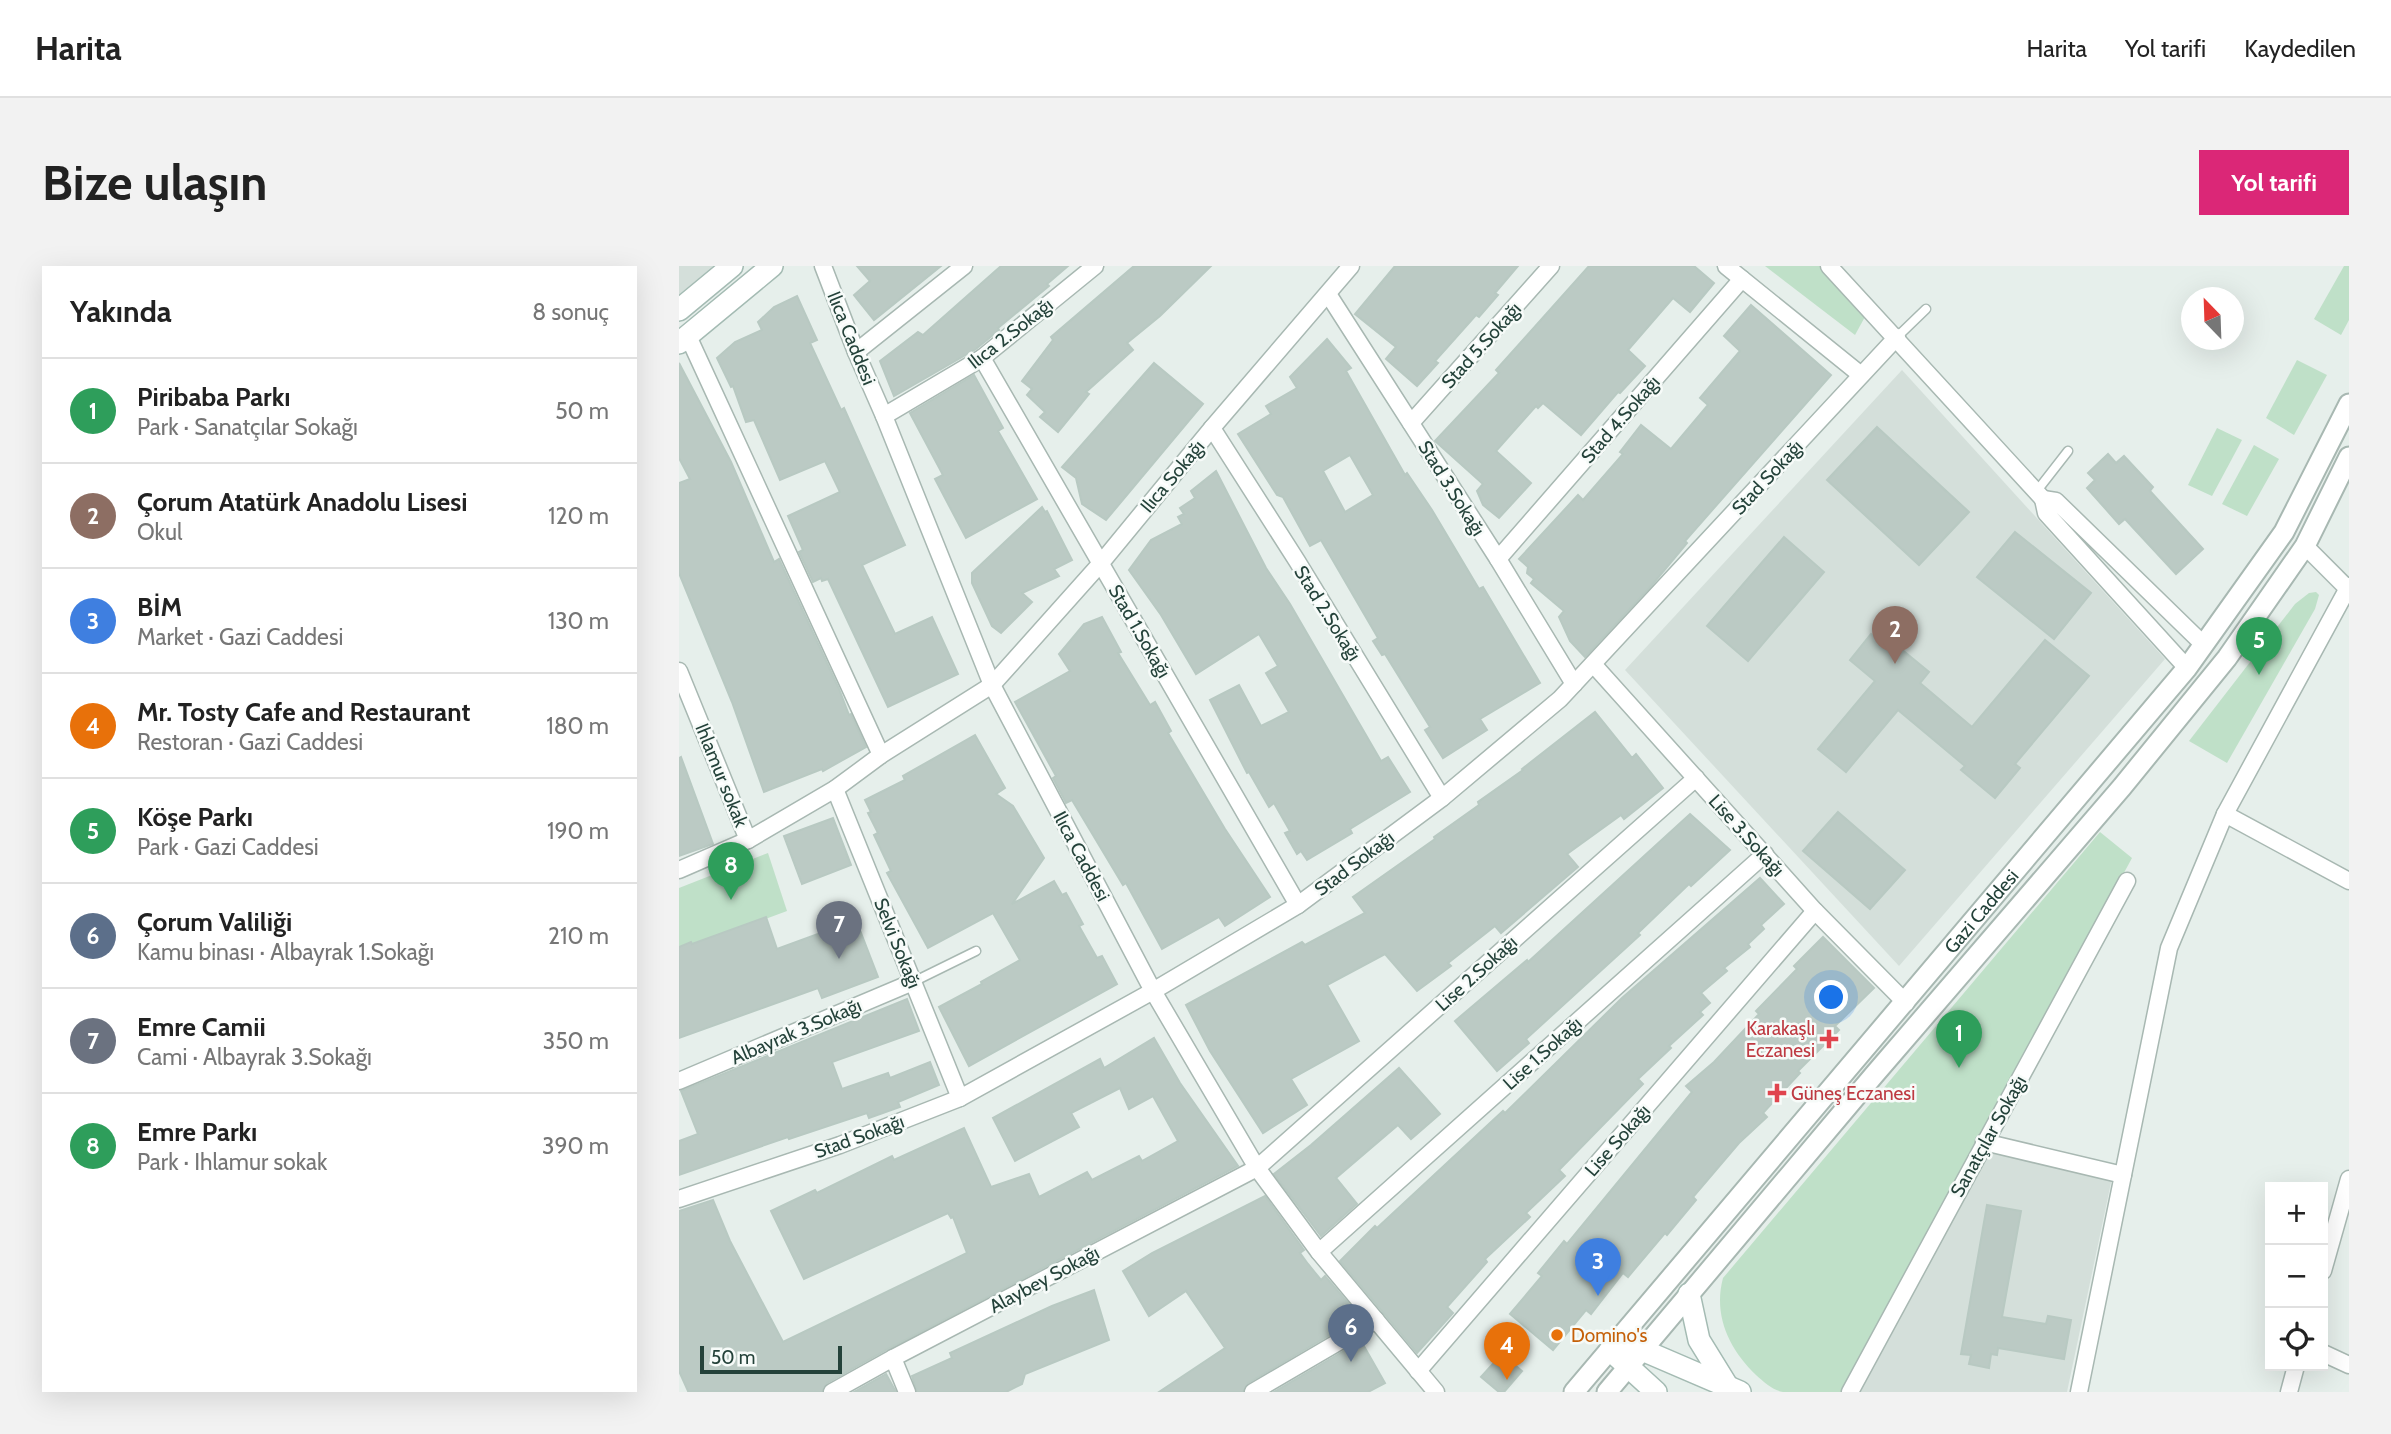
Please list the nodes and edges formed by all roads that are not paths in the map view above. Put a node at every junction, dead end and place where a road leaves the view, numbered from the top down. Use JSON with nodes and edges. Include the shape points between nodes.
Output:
{"nodes":[{"id":1,"x":731,"y":266,"type":"edge"},
{"id":2,"x":772,"y":266,"type":"edge"},
{"id":3,"x":823,"y":266,"type":"edge"},
{"id":4,"x":964,"y":266,"type":"edge"},
{"id":5,"x":1095,"y":266,"type":"edge"},
{"id":6,"x":1351,"y":266,"type":"edge"},
{"id":7,"x":1551,"y":266,"type":"edge"},
{"id":8,"x":1726,"y":266,"type":"edge"},
{"id":9,"x":1829,"y":266,"type":"edge"},
{"id":10,"x":1742,"y":279,"type":"junction"},
{"id":11,"x":1328,"y":294,"type":"junction"},
{"id":12,"x":1926,"y":309,"type":"dead end"},
{"id":13,"x":679,"y":310,"type":"edge"},
{"id":14,"x":1897,"y":337,"type":"junction"},
{"id":15,"x":683,"y":339,"type":"edge"},
{"id":16,"x":856,"y":352,"type":"junction"},
{"id":17,"x":982,"y":358,"type":"junction"},
{"id":18,"x":1861,"y":375,"type":"junction"},
{"id":19,"x":2349,"y":404,"type":"edge"},
{"id":20,"x":884,"y":416,"type":"junction"},
{"id":21,"x":1411,"y":423,"type":"junction"},
{"id":22,"x":1212,"y":428,"type":"junction"},
{"id":23,"x":2068,"y":452,"type":"dead end"},
{"id":24,"x":2349,"y":457,"type":"edge"},
{"id":25,"x":2039,"y":496,"type":"junction"},
{"id":26,"x":2284,"y":532,"type":"junction"},
{"id":27,"x":2305,"y":546,"type":"junction"},
{"id":28,"x":1498,"y":559,"type":"junction"},
{"id":29,"x":1101,"y":563,"type":"junction"},
{"id":30,"x":2348,"y":588,"type":"edge"},
{"id":31,"x":2204,"y":645,"type":"junction"},
{"id":32,"x":2225,"y":660,"type":"junction"},
{"id":33,"x":1593,"y":664,"type":"junction"},
{"id":34,"x":2187,"y":668,"type":"junction"},
{"id":35,"x":679,"y":671,"type":"edge"},
{"id":36,"x":1574,"y":684,"type":"junction"},
{"id":37,"x":2206,"y":684,"type":"junction"},
{"id":38,"x":992,"y":685,"type":"junction"},
{"id":39,"x":881,"y":755,"type":"junction"},
{"id":40,"x":1696,"y":778,"type":"junction"},
{"id":41,"x":835,"y":789,"type":"junction"},
{"id":42,"x":1442,"y":798,"type":"junction"},
{"id":43,"x":2225,"y":814,"type":"junction"},
{"id":44,"x":748,"y":840,"type":"junction"},
{"id":45,"x":1765,"y":854,"type":"junction"},
{"id":46,"x":679,"y":870,"type":"edge"},
{"id":47,"x":2127,"y":881,"type":"dead end"},
{"id":48,"x":2349,"y":881,"type":"edge"},
{"id":49,"x":1298,"y":905,"type":"junction"},
{"id":50,"x":1815,"y":911,"type":"junction"},
{"id":51,"x":976,"y":951,"type":"dead end"},
{"id":52,"x":913,"y":982,"type":"junction"},
{"id":53,"x":1153,"y":991,"type":"junction"},
{"id":54,"x":1906,"y":1003,"type":"junction"},
{"id":55,"x":679,"y":1081,"type":"edge"},
{"id":56,"x":960,"y":1098,"type":"junction"},
{"id":57,"x":1984,"y":1142,"type":"junction"},
{"id":58,"x":1257,"y":1168,"type":"junction"},
{"id":59,"x":2123,"y":1175,"type":"junction"},
{"id":60,"x":2349,"y":1179,"type":"edge"},
{"id":61,"x":679,"y":1199,"type":"edge"},
{"id":62,"x":1319,"y":1252,"type":"junction"},
{"id":63,"x":2328,"y":1253,"type":"edge"},
{"id":64,"x":1689,"y":1294,"type":"junction"},
{"id":65,"x":1376,"y":1320,"type":"junction"},
{"id":66,"x":1614,"y":1345,"type":"junction"},
{"id":67,"x":2328,"y":1355,"type":"edge"},
{"id":68,"x":893,"y":1358,"type":"junction"},
{"id":69,"x":1635,"y":1359,"type":"junction"},
{"id":70,"x":2349,"y":1365,"type":"edge"},
{"id":71,"x":1418,"y":1371,"type":"junction"},
{"id":72,"x":2295,"y":1371,"type":"edge"},
{"id":73,"x":1734,"y":1390,"type":"edge"},
{"id":74,"x":832,"y":1392,"type":"edge"},
{"id":75,"x":907,"y":1392,"type":"edge"},
{"id":76,"x":1253,"y":1392,"type":"edge"},
{"id":77,"x":1436,"y":1392,"type":"edge"},
{"id":78,"x":1574,"y":1392,"type":"edge"},
{"id":79,"x":1607,"y":1392,"type":"edge"},
{"id":80,"x":1656,"y":1392,"type":"edge"},
{"id":81,"x":1850,"y":1392,"type":"edge"},
{"id":82,"x":2079,"y":1392,"type":"edge"},
{"id":83,"x":2289,"y":1392,"type":"edge"}],
"edges":[{"from":1,"to":13,"type":"main road"},
{"from":2,"to":15,"type":"main road"},
{"from":3,"to":16,"type":"street","name":"Ilıca Caddesi"},
{"from":4,"to":16,"type":"street"},
{"from":5,"to":17,"type":"street","name":"Ilıca 2.Sokağı"},
{"from":6,"to":11,"type":"street","name":"Ilıca Sokağı"},
{"from":7,"to":21,"type":"street","name":"Stad 5.Sokağı"},
{"from":8,"to":10,"type":"street"},
{"from":9,"to":14,"type":"street"},
{"from":10,"to":18,"type":"street"},
{"from":10,"to":28,"type":"street","name":"Stad 4.Sokağı"},
{"from":11,"to":21,"type":"street","name":"Stad 3.Sokağı"},
{"from":11,"to":22,"type":"street","name":"Ilıca Sokağı"},
{"from":12,"to":14,"type":"lane"},
{"from":14,"to":18,"type":"street","name":"Stad Sokağı"},
{"from":14,"to":25,"type":"street"},
{"from":15,"to":39,"type":"street"},
{"from":16,"to":20,"type":"street","name":"Ilıca Caddesi"},
{"from":17,"to":20,"type":"street","name":"Ilıca 2.Sokağı"},
{"from":17,"to":29,"type":"street","name":"Stad 1.Sokağı"},
{"from":18,"to":33,"type":"street","name":"Stad Sokağı"},
{"from":19,"to":26,"type":"street","name":"Gazi Caddesi"},
{"from":20,"to":38,"type":"street","name":"Ilıca Caddesi"},
{"from":21,"to":28,"type":"street","name":"Stad 3.Sokağı"},
{"from":22,"to":29,"type":"street","name":"Ilıca Sokağı"},
{"from":22,"to":42,"type":"street","name":"Stad 2.Sokağı"},
{"from":23,"to":25,"type":"lane"},
{"from":24,"to":27,"type":"street","name":"Gazi Caddesi"},
{"from":25,"to":31,"type":"street","via":[[2056,501]]},
{"from":25,"to":34,"type":"street","via":[[2046,513]]},
{"from":26,"to":27,"type":"street"},
{"from":26,"to":31,"type":"street","name":"Gazi Caddesi"},
{"from":27,"to":30,"type":"street"},
{"from":27,"to":32,"type":"street","name":"Gazi Caddesi"},
{"from":28,"to":36,"type":"street","name":"Stad 3.Sokağı"},
{"from":29,"to":38,"type":"street","name":"Ilıca Sokağı"},
{"from":29,"to":49,"type":"street","name":"Stad 1.Sokağı"},
{"from":30,"to":43,"type":"street"},
{"from":31,"to":32,"type":"street"},
{"from":31,"to":34,"type":"street","name":"Gazi Caddesi"},
{"from":32,"to":37,"type":"street","name":"Gazi Caddesi"},
{"from":33,"to":36,"type":"street","name":"Stad Sokağı"},
{"from":33,"to":40,"type":"street","name":"Lise 3.Sokağı"},
{"from":34,"to":37,"type":"street"},
{"from":34,"to":54,"type":"street","name":"Gazi Caddesi"},
{"from":35,"to":44,"type":"street","name":"Ihlamur sokak"},
{"from":36,"to":42,"type":"street","name":"Stad Sokağı"},
{"from":37,"to":64,"type":"street","name":"Gazi Caddesi"},
{"from":38,"to":39,"type":"street","name":"Ilıca Sokağı"},
{"from":38,"to":53,"type":"street","name":"Ilıca Caddesi"},
{"from":39,"to":41,"type":"street","name":"Ilıca Sokağı"},
{"from":40,"to":45,"type":"street","name":"Lise 3.Sokağı"},
{"from":40,"to":58,"type":"street","name":"Lise 2.Sokağı"},
{"from":41,"to":44,"type":"street","name":"Ilıca Sokağı"},
{"from":41,"to":52,"type":"street","name":"Selvi Sokağı"},
{"from":42,"to":49,"type":"street","name":"Stad Sokağı"},
{"from":43,"to":48,"type":"street"},
{"from":43,"to":59,"type":"street","via":[[2169,948]]},
{"from":44,"to":46,"type":"street","name":"Ilıca Sokağı"},
{"from":45,"to":50,"type":"street","name":"Lise 3.Sokağı"},
{"from":45,"to":62,"type":"street","name":"Lise 1.Sokağı"},
{"from":47,"to":57,"type":"street","name":"Sanatçılar Sokağı"},
{"from":49,"to":53,"type":"street","name":"Stad Sokağı"},
{"from":50,"to":54,"type":"street","name":"Lise 3.Sokağı"},
{"from":50,"to":71,"type":"street","name":"Lise Sokağı"},
{"from":51,"to":52,"type":"lane"},
{"from":52,"to":55,"type":"street","name":"Albayrak 3.Sokağı"},
{"from":52,"to":56,"type":"street","name":"Selvi Sokağı"},
{"from":53,"to":56,"type":"street","name":"Stad Sokağı"},
{"from":53,"to":58,"type":"street","name":"Ilıca Caddesi"},
{"from":54,"to":66,"type":"street","name":"Gazi Caddesi"},
{"from":56,"to":61,"type":"street","name":"Stad Sokağı","via":[[840,1145]]},
{"from":57,"to":59,"type":"street"},
{"from":57,"to":81,"type":"street","name":"Sanatçılar Sokağı"},
{"from":58,"to":62,"type":"street","name":"Ilıca Caddesi"},
{"from":58,"to":68,"type":"street","name":"Alaybey Sokağı"},
{"from":59,"to":82,"type":"street"},
{"from":60,"to":63,"type":"street"},
{"from":62,"to":65,"type":"street","name":"Ilıca Caddesi"},
{"from":64,"to":69,"type":"street","name":"Gazi Caddesi"},
{"from":64,"to":73,"type":"main road","via":[[1699,1340]]},
{"from":65,"to":71,"type":"street","name":"Ilıca Caddesi"},
{"from":65,"to":76,"type":"street"},
{"from":66,"to":69,"type":"main road"},
{"from":66,"to":78,"type":"street","name":"Gazi Caddesi"},
{"from":67,"to":70,"type":"street"},
{"from":68,"to":74,"type":"street","name":"Alaybey Sokağı"},
{"from":68,"to":75,"type":"street"},
{"from":69,"to":73,"type":"main road"},
{"from":69,"to":79,"type":"street","name":"Gazi Caddesi"},
{"from":69,"to":80,"type":"main road"},
{"from":71,"to":77,"type":"street","name":"Ilıca Caddesi"},
{"from":72,"to":83,"type":"street"}]}
